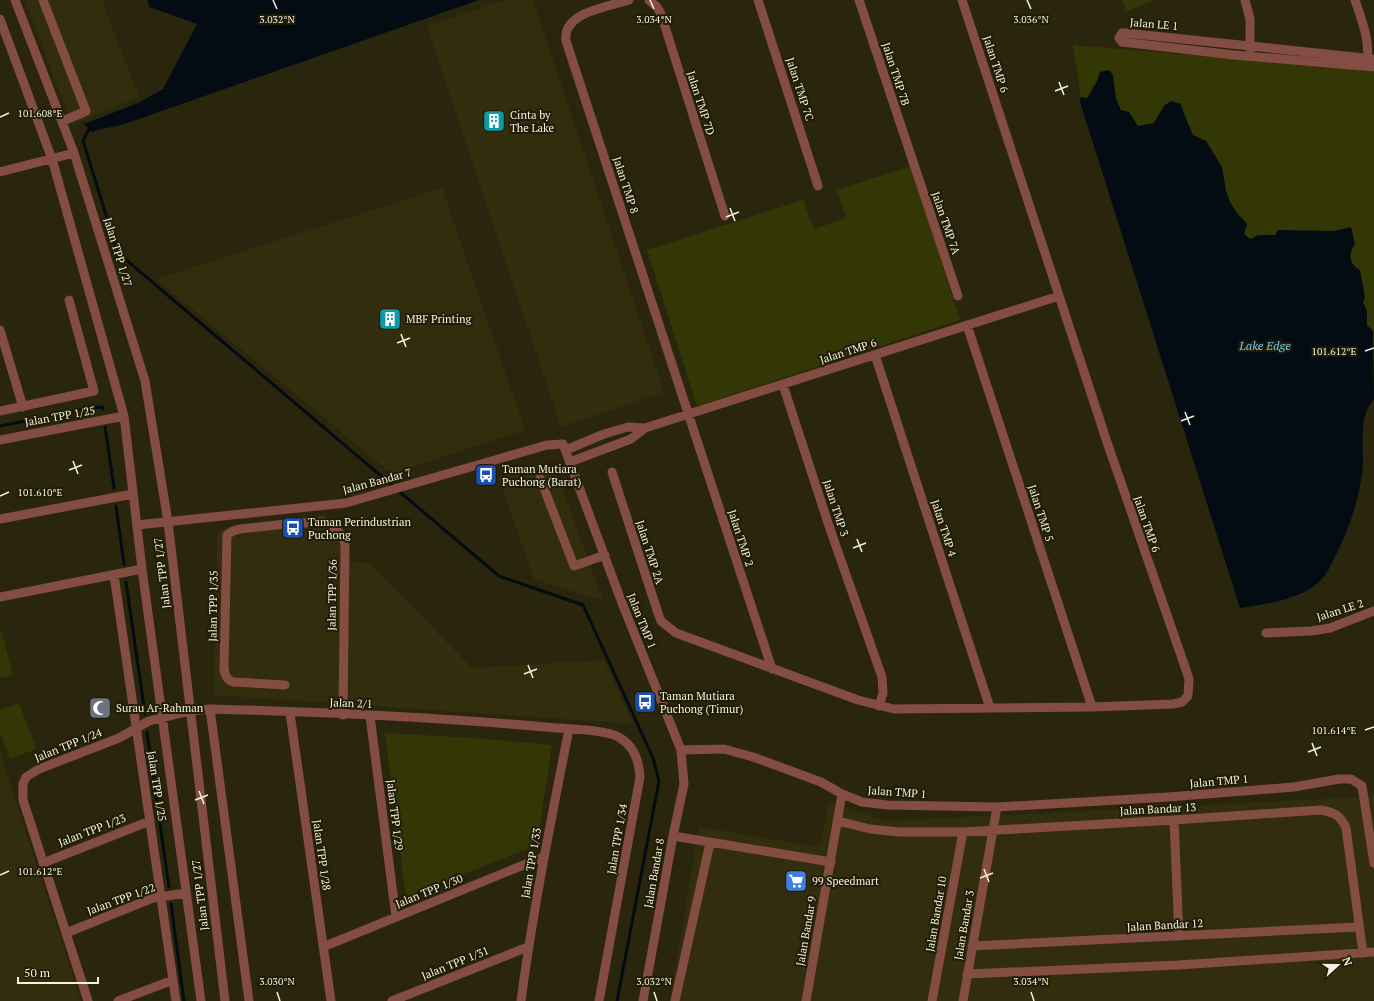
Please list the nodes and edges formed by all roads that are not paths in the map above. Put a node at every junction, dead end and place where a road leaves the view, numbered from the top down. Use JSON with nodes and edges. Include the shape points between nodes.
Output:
{"nodes":[{"id":1,"x":15,"y":0,"type":"edge"},
{"id":2,"x":43,"y":0,"type":"edge"},
{"id":3,"x":629,"y":0,"type":"edge"},
{"id":4,"x":650,"y":0,"type":"edge"},
{"id":5,"x":758,"y":0,"type":"edge"},
{"id":6,"x":859,"y":0,"type":"edge"},
{"id":7,"x":962,"y":0,"type":"edge"},
{"id":8,"x":1245,"y":0,"type":"edge"},
{"id":9,"x":1355,"y":0,"type":"edge"},
{"id":10,"x":0,"y":20,"type":"edge"},
{"id":11,"x":1250,"y":46,"type":"junction"},
{"id":12,"x":1250,"y":56,"type":"junction"},
{"id":13,"x":1371,"y":63,"type":"edge"},
{"id":14,"x":63,"y":121,"type":"junction"},
{"id":15,"x":74,"y":153,"type":"junction"},
{"id":16,"x":911,"y":156,"type":"joint"},
{"id":17,"x":52,"y":159,"type":"junction"},
{"id":18,"x":0,"y":172,"type":"edge"},
{"id":19,"x":818,"y":186,"type":"dead end"},
{"id":20,"x":725,"y":216,"type":"dead end"},
{"id":21,"x":958,"y":296,"type":"dead end"},
{"id":22,"x":1058,"y":296,"type":"junction"},
{"id":23,"x":69,"y":300,"type":"dead end"},
{"id":24,"x":967,"y":325,"type":"junction"},
{"id":25,"x":0,"y":330,"type":"edge"},
{"id":26,"x":875,"y":355,"type":"junction"},
{"id":27,"x":783,"y":384,"type":"junction"},
{"id":28,"x":23,"y":406,"type":"junction"},
{"id":29,"x":0,"y":411,"type":"edge"},
{"id":30,"x":688,"y":415,"type":"junction"},
{"id":31,"x":124,"y":416,"type":"junction"},
{"id":32,"x":645,"y":428,"type":"junction"},
{"id":33,"x":0,"y":440,"type":"edge"},
{"id":34,"x":566,"y":450,"type":"junction"},
{"id":35,"x":570,"y":462,"type":"junction"},
{"id":36,"x":612,"y":472,"type":"dead end"},
{"id":37,"x":540,"y":478,"type":"dead end"},
{"id":38,"x":133,"y":494,"type":"junction"},
{"id":39,"x":0,"y":519,"type":"edge"},
{"id":40,"x":168,"y":522,"type":"junction"},
{"id":41,"x":286,"y":524,"type":"joint"},
{"id":42,"x":137,"y":525,"type":"junction"},
{"id":43,"x":604,"y":555,"type":"junction"},
{"id":44,"x":142,"y":569,"type":"junction"},
{"id":45,"x":114,"y":575,"type":"junction"},
{"id":46,"x":0,"y":597,"type":"edge"},
{"id":47,"x":1374,"y":611,"type":"edge"},
{"id":48,"x":1266,"y":634,"type":"dead end"},
{"id":49,"x":772,"y":669,"type":"junction"},
{"id":50,"x":285,"y":685,"type":"dead end"},
{"id":51,"x":879,"y":706,"type":"junction"},
{"id":52,"x":1092,"y":707,"type":"junction"},
{"id":53,"x":990,"y":708,"type":"junction"},
{"id":54,"x":210,"y":709,"type":"junction"},
{"id":55,"x":190,"y":711,"type":"junction"},
{"id":56,"x":290,"y":713,"type":"junction"},
{"id":57,"x":343,"y":715,"type":"junction"},
{"id":58,"x":370,"y":716,"type":"junction"},
{"id":59,"x":162,"y":717,"type":"junction"},
{"id":60,"x":136,"y":729,"type":"junction"},
{"id":61,"x":569,"y":730,"type":"junction"},
{"id":62,"x":681,"y":750,"type":"junction"},
{"id":63,"x":842,"y":794,"type":"junction"},
{"id":64,"x":997,"y":807,"type":"junction"},
{"id":65,"x":1174,"y":820,"type":"junction"},
{"id":66,"x":150,"y":821,"type":"junction"},
{"id":67,"x":838,"y":821,"type":"junction"},
{"id":68,"x":993,"y":830,"type":"junction"},
{"id":69,"x":963,"y":832,"type":"junction"},
{"id":70,"x":673,"y":836,"type":"junction"},
{"id":71,"x":710,"y":843,"type":"junction"},
{"id":72,"x":543,"y":857,"type":"junction"},
{"id":73,"x":830,"y":862,"type":"junction"},
{"id":74,"x":43,"y":863,"type":"junction"},
{"id":75,"x":1374,"y":863,"type":"edge"},
{"id":76,"x":186,"y":893,"type":"junction"},
{"id":77,"x":162,"y":897,"type":"junction"},
{"id":78,"x":396,"y":917,"type":"junction"},
{"id":79,"x":1358,"y":927,"type":"junction"},
{"id":80,"x":66,"y":933,"type":"junction"},
{"id":81,"x":1179,"y":936,"type":"junction"},
{"id":82,"x":972,"y":946,"type":"junction"},
{"id":83,"x":323,"y":947,"type":"junction"},
{"id":84,"x":528,"y":947,"type":"junction"},
{"id":85,"x":1374,"y":952,"type":"edge"},
{"id":86,"x":1363,"y":953,"type":"junction"},
{"id":87,"x":967,"y":974,"type":"junction"},
{"id":88,"x":173,"y":980,"type":"junction"},
{"id":89,"x":88,"y":1001,"type":"edge"},
{"id":90,"x":118,"y":1001,"type":"edge"},
{"id":91,"x":176,"y":1001,"type":"edge"},
{"id":92,"x":201,"y":1001,"type":"edge"},
{"id":93,"x":225,"y":1001,"type":"edge"},
{"id":94,"x":249,"y":1001,"type":"edge"},
{"id":95,"x":330,"y":1001,"type":"edge"},
{"id":96,"x":392,"y":1001,"type":"edge"},
{"id":97,"x":521,"y":1001,"type":"edge"},
{"id":98,"x":598,"y":1001,"type":"edge"},
{"id":99,"x":643,"y":1001,"type":"edge"},
{"id":100,"x":675,"y":1001,"type":"edge"},
{"id":101,"x":806,"y":1001,"type":"edge"},
{"id":102,"x":932,"y":1001,"type":"edge"},
{"id":103,"x":963,"y":1001,"type":"edge"}],
"edges":[{"from":1,"to":14,"type":"street","name":"Jalan TPP 1/27"},
{"from":2,"to":14,"type":"street","via":[[86,111]]},
{"from":3,"to":30,"type":"street","name":"Jalan TMP 8","via":[[578,16],[567,27],[566,41]]},
{"from":4,"to":20,"type":"street","name":"Jalan TMP 7D","via":[[661,14]]},
{"from":5,"to":19,"type":"street","name":"Jalan TMP 7C"},
{"from":6,"to":16,"type":"street","name":"Jalan TMP 7B"},
{"from":7,"to":22,"type":"street","name":"Jalan TMP 6"},
{"from":8,"to":11,"type":"street","via":[[1250,19]]},
{"from":9,"to":13,"type":"street","via":[[1365,28]]},
{"from":10,"to":17,"type":"street","name":"Jalan TPP 1/27"},
{"from":11,"to":12,"type":"street"},
{"from":11,"to":12,"type":"street","name":"Jalan LE 1","via":[[1125,33],[1119,38],[1122,42]]},
{"from":11,"to":13,"type":"street","name":"Jalan LE 1"},
{"from":12,"to":13,"type":"street","name":"Jalan LE 1"},
{"from":14,"to":15,"type":"street","name":"Jalan TPP 1/27"},
{"from":15,"to":17,"type":"street"},
{"from":15,"to":40,"type":"street","name":"Jalan TPP 1/27","via":[[145,381]]},
{"from":16,"to":21,"type":"street","name":"Jalan TMP 7A"},
{"from":17,"to":18,"type":"street"},
{"from":17,"to":31,"type":"street","name":"Jalan TPP 1/27"},
{"from":22,"to":24,"type":"street","name":"Jalan TMP 6"},
{"from":22,"to":52,"type":"street","name":"Jalan TMP 6","via":[[1190,688],[1188,696],[1182,702]]},
{"from":23,"to":28,"type":"street","via":[[94,391]]},
{"from":24,"to":26,"type":"street","name":"Jalan TMP 6"},
{"from":24,"to":52,"type":"street","name":"Jalan TMP 5"},
{"from":25,"to":28,"type":"street"},
{"from":26,"to":27,"type":"street","name":"Jalan TMP 6"},
{"from":26,"to":53,"type":"street","name":"Jalan TMP 4"},
{"from":27,"to":30,"type":"street","name":"Jalan TMP 6"},
{"from":27,"to":51,"type":"street","name":"Jalan TMP 3","via":[[831,532],[882,676],[883,693]]},
{"from":28,"to":29,"type":"street"},
{"from":30,"to":32,"type":"street","name":"Jalan TMP 6"},
{"from":30,"to":49,"type":"street","name":"Jalan TMP 2"},
{"from":31,"to":33,"type":"street","name":"Jalan TPP 1/25"},
{"from":31,"to":38,"type":"street","name":"Jalan TPP 1/27"},
{"from":32,"to":34,"type":"street","name":"Jalan TMP 6","via":[[628,427]]},
{"from":32,"to":35,"type":"street","name":"Jalan TMP 6","via":[[631,439]]},
{"from":34,"to":35,"type":"street","name":"Jalan TMP 1"},
{"from":34,"to":40,"type":"street","name":"Jalan Bandar 7","via":[[564,444],[547,445],[346,503]]},
{"from":35,"to":43,"type":"street","name":"Jalan TMP 1"},
{"from":36,"to":49,"type":"street","name":"Jalan TMP 2A","via":[[661,621],[676,633]]},
{"from":37,"to":43,"type":"street","via":[[574,566]]},
{"from":38,"to":39,"type":"street"},
{"from":38,"to":42,"type":"street","name":"Jalan TPP 1/27"},
{"from":40,"to":42,"type":"street","name":"Jalan Bandar 7"},
{"from":40,"to":55,"type":"street","name":"Jalan TPP 1/27"},
{"from":41,"to":50,"type":"street","name":"Jalan TPP 1/35","via":[[240,529],[227,535],[224,668],[228,680],[233,682]]},
{"from":41,"to":57,"type":"street","name":"Jalan TPP 1/36","via":[[324,522],[343,537]]},
{"from":42,"to":44,"type":"street","name":"Jalan TPP 1/27"},
{"from":43,"to":62,"type":"street","name":"Jalan TMP 1"},
{"from":44,"to":45,"type":"street"},
{"from":44,"to":59,"type":"street","name":"Jalan TPP 1/27"},
{"from":45,"to":46,"type":"street"},
{"from":45,"to":60,"type":"street","name":"Jalan TPP 1/25"},
{"from":47,"to":48,"type":"street","name":"Jalan LE 2","via":[[1330,628]]},
{"from":49,"to":51,"type":"street","name":"Jalan TMP 2A"},
{"from":51,"to":53,"type":"street","name":"Jalan TMP 2A","via":[[916,710]]},
{"from":52,"to":53,"type":"street","name":"Jalan TMP 2A"},
{"from":54,"to":55,"type":"street","name":"Jalan 2/1"},
{"from":54,"to":56,"type":"street","name":"Jalan 2/1"},
{"from":54,"to":94,"type":"street"},
{"from":55,"to":59,"type":"street","name":"Jalan 2/1"},
{"from":55,"to":93,"type":"street","name":"Jalan TPP 1/27"},
{"from":56,"to":57,"type":"street","name":"Jalan 2/1"},
{"from":56,"to":83,"type":"street","name":"Jalan TPP 1/28"},
{"from":57,"to":58,"type":"street","name":"Jalan 2/1"},
{"from":58,"to":61,"type":"street","name":"Jalan 2/1","via":[[457,720]]},
{"from":58,"to":78,"type":"street","name":"Jalan TPP 1/29"},
{"from":59,"to":60,"type":"street","name":"Jalan 2/1"},
{"from":59,"to":76,"type":"street","name":"Jalan TPP 1/27"},
{"from":60,"to":66,"type":"street","name":"Jalan TPP 1/25"},
{"from":60,"to":74,"type":"street","name":"Jalan TPP 1/24","via":[[39,769],[26,777],[23,784],[23,800]]},
{"from":61,"to":72,"type":"street","name":"Jalan TPP 1/33"},
{"from":61,"to":98,"type":"street","name":"Jalan TPP 1/34","via":[[620,737],[630,746],[640,776]]},
{"from":62,"to":63,"type":"street","name":"Jalan TMP 1","via":[[724,749],[821,782]]},
{"from":62,"to":70,"type":"street","name":"Jalan Bandar 8","via":[[684,784]]},
{"from":63,"to":64,"type":"street","name":"Jalan TMP 1","via":[[862,802],[887,805]]},
{"from":63,"to":67,"type":"street","name":"Jalan Bandar 9"},
{"from":64,"to":68,"type":"street","name":"Jalan Bandar 3"},
{"from":64,"to":75,"type":"street","name":"Jalan TMP 1","via":[[1294,787],[1351,779],[1362,786]]},
{"from":65,"to":68,"type":"street","name":"Jalan Bandar 13"},
{"from":65,"to":79,"type":"street","name":"Jalan Bandar 13","via":[[1320,810],[1333,812],[1343,821],[1346,828]]},
{"from":65,"to":81,"type":"street"},
{"from":66,"to":74,"type":"street","name":"Jalan TPP 1/23"},
{"from":66,"to":77,"type":"street","name":"Jalan TPP 1/25"},
{"from":67,"to":69,"type":"street","name":"Jalan Bandar 13","via":[[870,829],[899,832]]},
{"from":67,"to":73,"type":"street","name":"Jalan Bandar 9"},
{"from":68,"to":69,"type":"street","name":"Jalan Bandar 13"},
{"from":68,"to":82,"type":"street","name":"Jalan Bandar 3"},
{"from":69,"to":102,"type":"street","name":"Jalan Bandar 10"},
{"from":70,"to":71,"type":"street"},
{"from":70,"to":99,"type":"street","name":"Jalan Bandar 8"},
{"from":71,"to":73,"type":"street"},
{"from":71,"to":100,"type":"street"},
{"from":72,"to":78,"type":"street","name":"Jalan TPP 1/30"},
{"from":72,"to":84,"type":"street","name":"Jalan TPP 1/33"},
{"from":73,"to":101,"type":"street","name":"Jalan Bandar 9"},
{"from":74,"to":80,"type":"street","name":"Jalan TPP 1/24"},
{"from":76,"to":77,"type":"street","name":"Jalan TPP 1/22"},
{"from":76,"to":92,"type":"street","name":"Jalan TPP 1/27"},
{"from":77,"to":80,"type":"street","name":"Jalan TPP 1/22","via":[[136,904]]},
{"from":77,"to":88,"type":"street","name":"Jalan TPP 1/25"},
{"from":78,"to":83,"type":"street","name":"Jalan TPP 1/30"},
{"from":79,"to":81,"type":"street","name":"Jalan Bandar 12"},
{"from":79,"to":86,"type":"street","name":"Jalan Bandar 13"},
{"from":80,"to":89,"type":"street","name":"Jalan TPP 1/24"},
{"from":81,"to":82,"type":"street","name":"Jalan Bandar 12"},
{"from":82,"to":87,"type":"street","name":"Jalan Bandar 3"},
{"from":83,"to":95,"type":"street","name":"Jalan TPP 1/28"},
{"from":84,"to":96,"type":"street","name":"Jalan TPP 1/31"},
{"from":84,"to":97,"type":"street","name":"Jalan TPP 1/33"},
{"from":85,"to":86,"type":"street"},
{"from":86,"to":87,"type":"street","via":[[1178,966]]},
{"from":87,"to":103,"type":"street","name":"Jalan Bandar 3"},
{"from":88,"to":90,"type":"street"},
{"from":88,"to":91,"type":"street","name":"Jalan TPP 1/25"}]}
